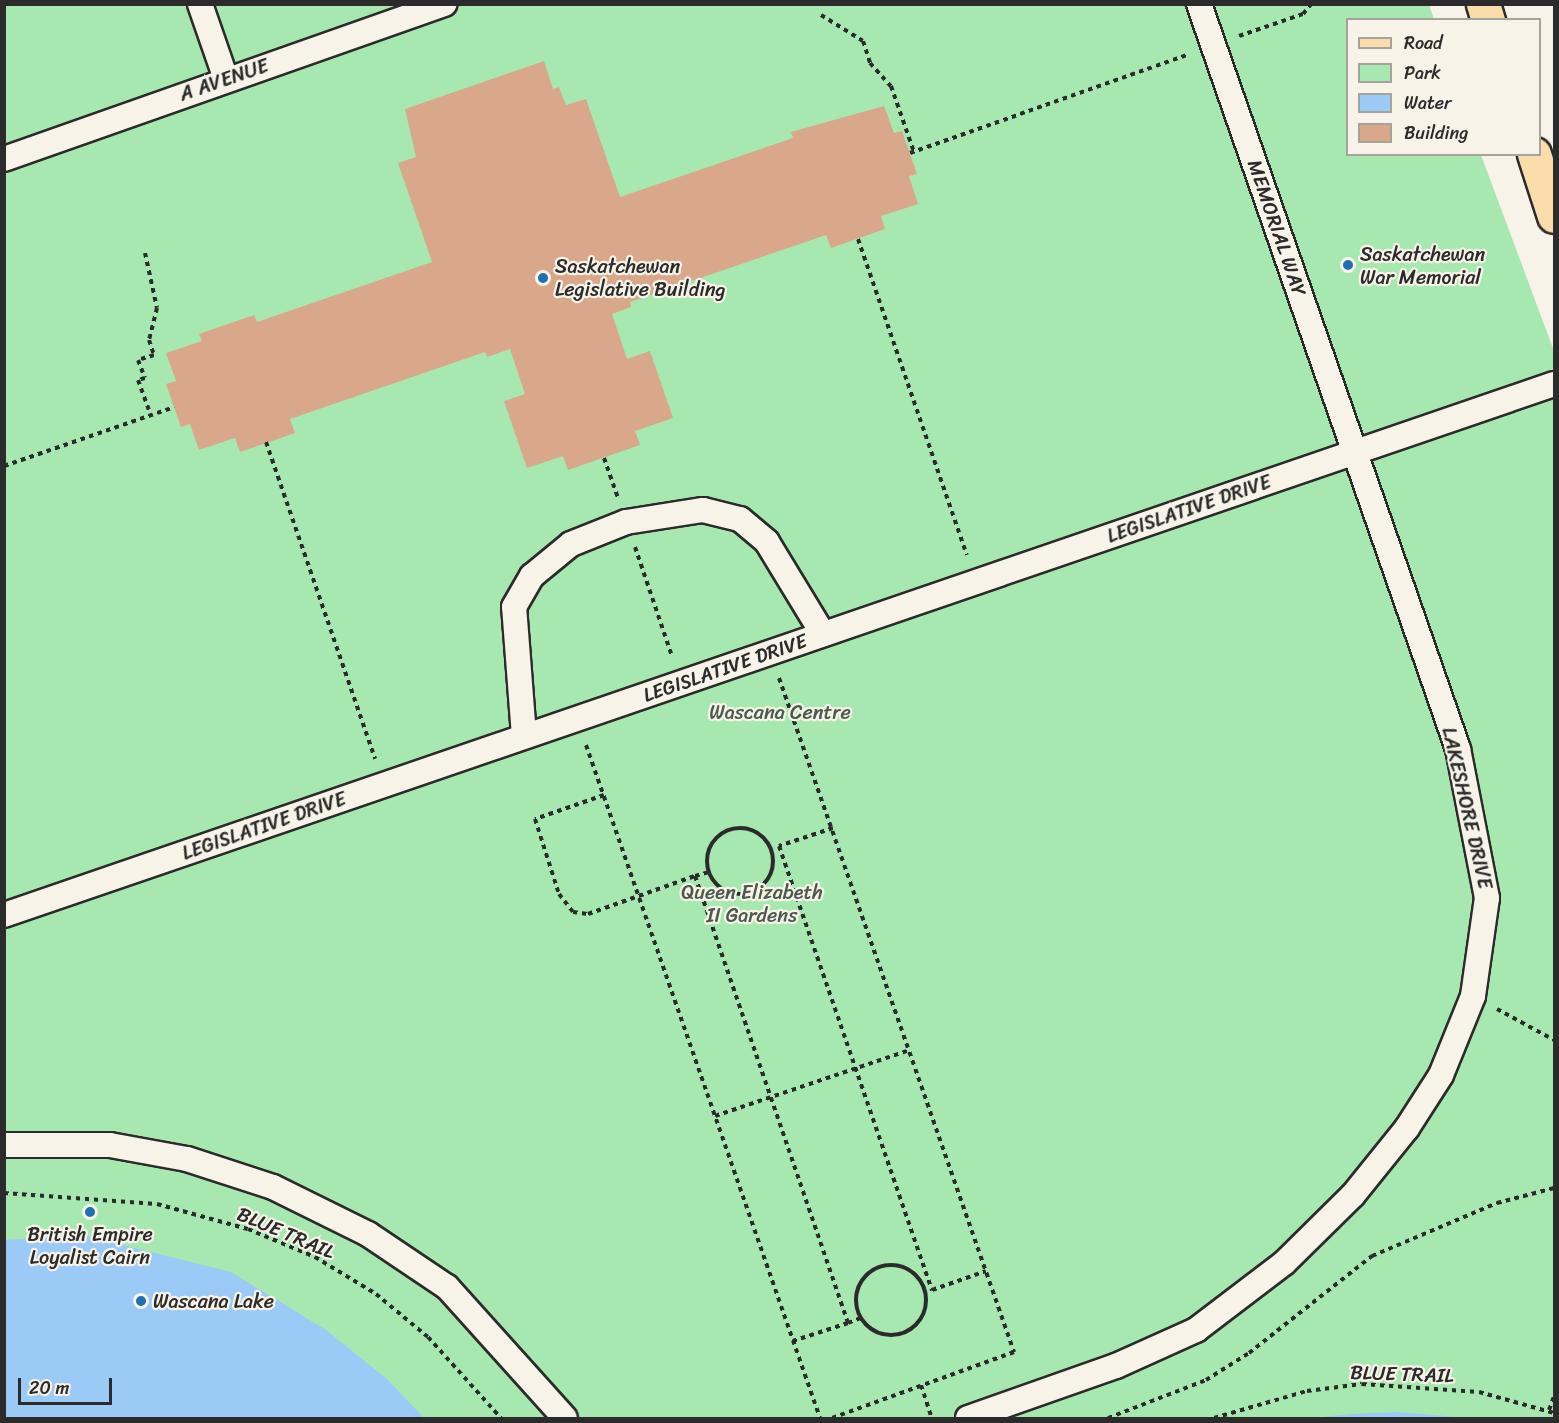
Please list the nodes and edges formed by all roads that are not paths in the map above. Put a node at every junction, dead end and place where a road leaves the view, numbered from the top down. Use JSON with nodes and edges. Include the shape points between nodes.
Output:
{"nodes":[{"id":1,"x":200,"y":4,"type":"edge"},
{"id":2,"x":445,"y":4,"type":"edge"},
{"id":3,"x":1199,"y":4,"type":"edge"},
{"id":4,"x":226,"y":79,"type":"junction"},
{"id":5,"x":1535,"y":156,"type":"edge"},
{"id":6,"x":4,"y":159,"type":"edge"},
{"id":7,"x":1554,"y":216,"type":"edge"},
{"id":8,"x":1554,"y":384,"type":"edge"},
{"id":9,"x":1355,"y":452,"type":"junction"},
{"id":10,"x":823,"y":634,"type":"junction"},
{"id":11,"x":524,"y":736,"type":"junction"},
{"id":12,"x":4,"y":915,"type":"edge"},
{"id":13,"x":4,"y":1145,"type":"edge"},
{"id":14,"x":565,"y":1419,"type":"edge"},
{"id":15,"x":968,"y":1419,"type":"edge"}],
"edges":[{"from":1,"to":4,"type":"street"},
{"from":2,"to":4,"type":"street","name":"A AVENUE"},
{"from":3,"to":9,"type":"street","name":"MEMORIAL WAY"},
{"from":4,"to":6,"type":"street","name":"A AVENUE"},
{"from":5,"to":7,"type":"main road"},
{"from":8,"to":9,"type":"street","name":"LEGISLATIVE DRIVE"},
{"from":9,"to":10,"type":"street","name":"LEGISLATIVE DRIVE"},
{"from":9,"to":15,"type":"street","name":"LAKESHORE DRIVE","via":[[1458,749],[1487,898],[1473,996],[1442,1075],[1407,1128],[1353,1195],[1284,1263],[1196,1330],[1116,1366]]},
{"from":10,"to":11,"type":"street","name":"LEGISLATIVE DRIVE"},
{"from":10,"to":11,"type":"street","name":"LEGISLATIVE DRIVE","via":[[768,542],[740,519],[703,510],[626,522],[571,544],[532,576],[514,607]]},
{"from":11,"to":12,"type":"street","name":"LEGISLATIVE DRIVE"},
{"from":13,"to":14,"type":"street","via":[[110,1145],[187,1159],[273,1186],[368,1234],[447,1287]]}]}
